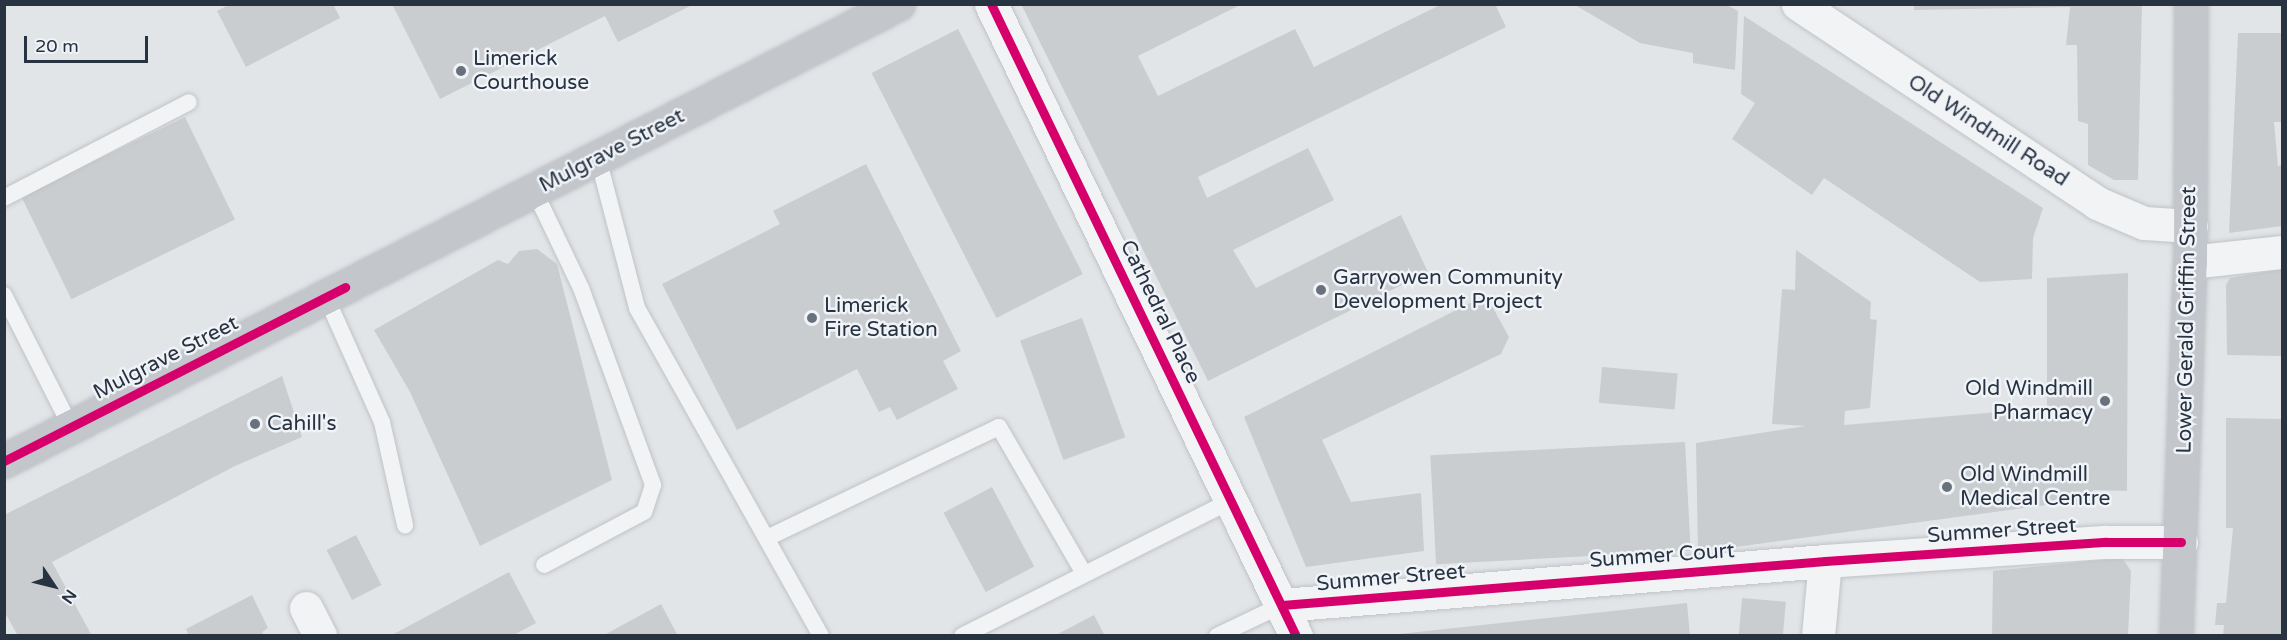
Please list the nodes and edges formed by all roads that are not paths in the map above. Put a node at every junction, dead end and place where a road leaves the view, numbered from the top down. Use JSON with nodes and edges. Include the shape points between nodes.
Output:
{"nodes":[{"id":1,"x":898,"y":4,"type":"edge"},
{"id":2,"x":991,"y":4,"type":"edge"},
{"id":3,"x":1798,"y":4,"type":"edge"},
{"id":4,"x":2191,"y":4,"type":"edge"},
{"id":5,"x":189,"y":102,"type":"dead end"},
{"id":6,"x":597,"y":158,"type":"junction"},
{"id":7,"x":534,"y":190,"type":"junction"},
{"id":8,"x":4,"y":198,"type":"edge"},
{"id":9,"x":2190,"y":226,"type":"junction"},
{"id":10,"x":2283,"y":252,"type":"edge"},
{"id":11,"x":2190,"y":262,"type":"junction"},
{"id":12,"x":4,"y":295,"type":"edge"},
{"id":13,"x":326,"y":297,"type":"junction"},
{"id":14,"x":71,"y":427,"type":"junction"},
{"id":15,"x":4,"y":461,"type":"edge"},
{"id":16,"x":1231,"y":501,"type":"junction"},
{"id":17,"x":405,"y":525,"type":"dead end"},
{"id":18,"x":766,"y":538,"type":"junction"},
{"id":19,"x":2181,"y":542,"type":"junction"},
{"id":20,"x":1825,"y":561,"type":"junction"},
{"id":21,"x":544,"y":565,"type":"dead end"},
{"id":22,"x":1083,"y":572,"type":"junction"},
{"id":23,"x":1502,"y":586,"type":"joint"},
{"id":24,"x":1282,"y":605,"type":"junction"},
{"id":25,"x":821,"y":636,"type":"edge"},
{"id":26,"x":962,"y":636,"type":"edge"},
{"id":27,"x":1217,"y":636,"type":"edge"},
{"id":28,"x":1296,"y":636,"type":"edge"},
{"id":29,"x":1818,"y":636,"type":"edge"},
{"id":30,"x":2176,"y":636,"type":"edge"}],
"edges":[{"from":1,"to":6,"type":"main road","name":"Mulgrave Street"},
{"from":2,"to":16,"type":"street","name":"Cathedral Place"},
{"from":3,"to":9,"type":"street","name":"Old Windmill Road","via":[[2097,203],[2144,223]]},
{"from":4,"to":9,"type":"main road","name":"Lower Gerald Griffin Street"},
{"from":5,"to":8,"type":"lane"},
{"from":6,"to":7,"type":"main road","name":"Mulgrave Street"},
{"from":6,"to":18,"type":"lane","via":[[637,308]]},
{"from":7,"to":13,"type":"main road","name":"Mulgrave Street"},
{"from":7,"to":21,"type":"lane","via":[[581,288],[653,485],[644,512]]},
{"from":9,"to":11,"type":"main road","name":"Lower Gerald Griffin Street"},
{"from":10,"to":11,"type":"street"},
{"from":11,"to":19,"type":"main road","name":"Lower Gerald Griffin Street"},
{"from":12,"to":14,"type":"lane"},
{"from":13,"to":14,"type":"main road","name":"Mulgrave Street"},
{"from":13,"to":17,"type":"lane","via":[[382,422]]},
{"from":14,"to":15,"type":"main road","name":"Mulgrave Street"},
{"from":16,"to":22,"type":"lane"},
{"from":16,"to":24,"type":"street","name":"Cathedral Place"},
{"from":18,"to":22,"type":"lane","via":[[999,427]]},
{"from":18,"to":25,"type":"lane"},
{"from":19,"to":20,"type":"street","name":"Summer Street","via":[[2106,542]]},
{"from":19,"to":30,"type":"main road","name":"Lower Gerald Griffin Street"},
{"from":20,"to":23,"type":"street","name":"Summer Court"},
{"from":20,"to":29,"type":"street"},
{"from":22,"to":26,"type":"lane"},
{"from":23,"to":24,"type":"street","name":"Summer Street"},
{"from":24,"to":27,"type":"lane"},
{"from":24,"to":28,"type":"street","name":"Cathedral Place"}]}
